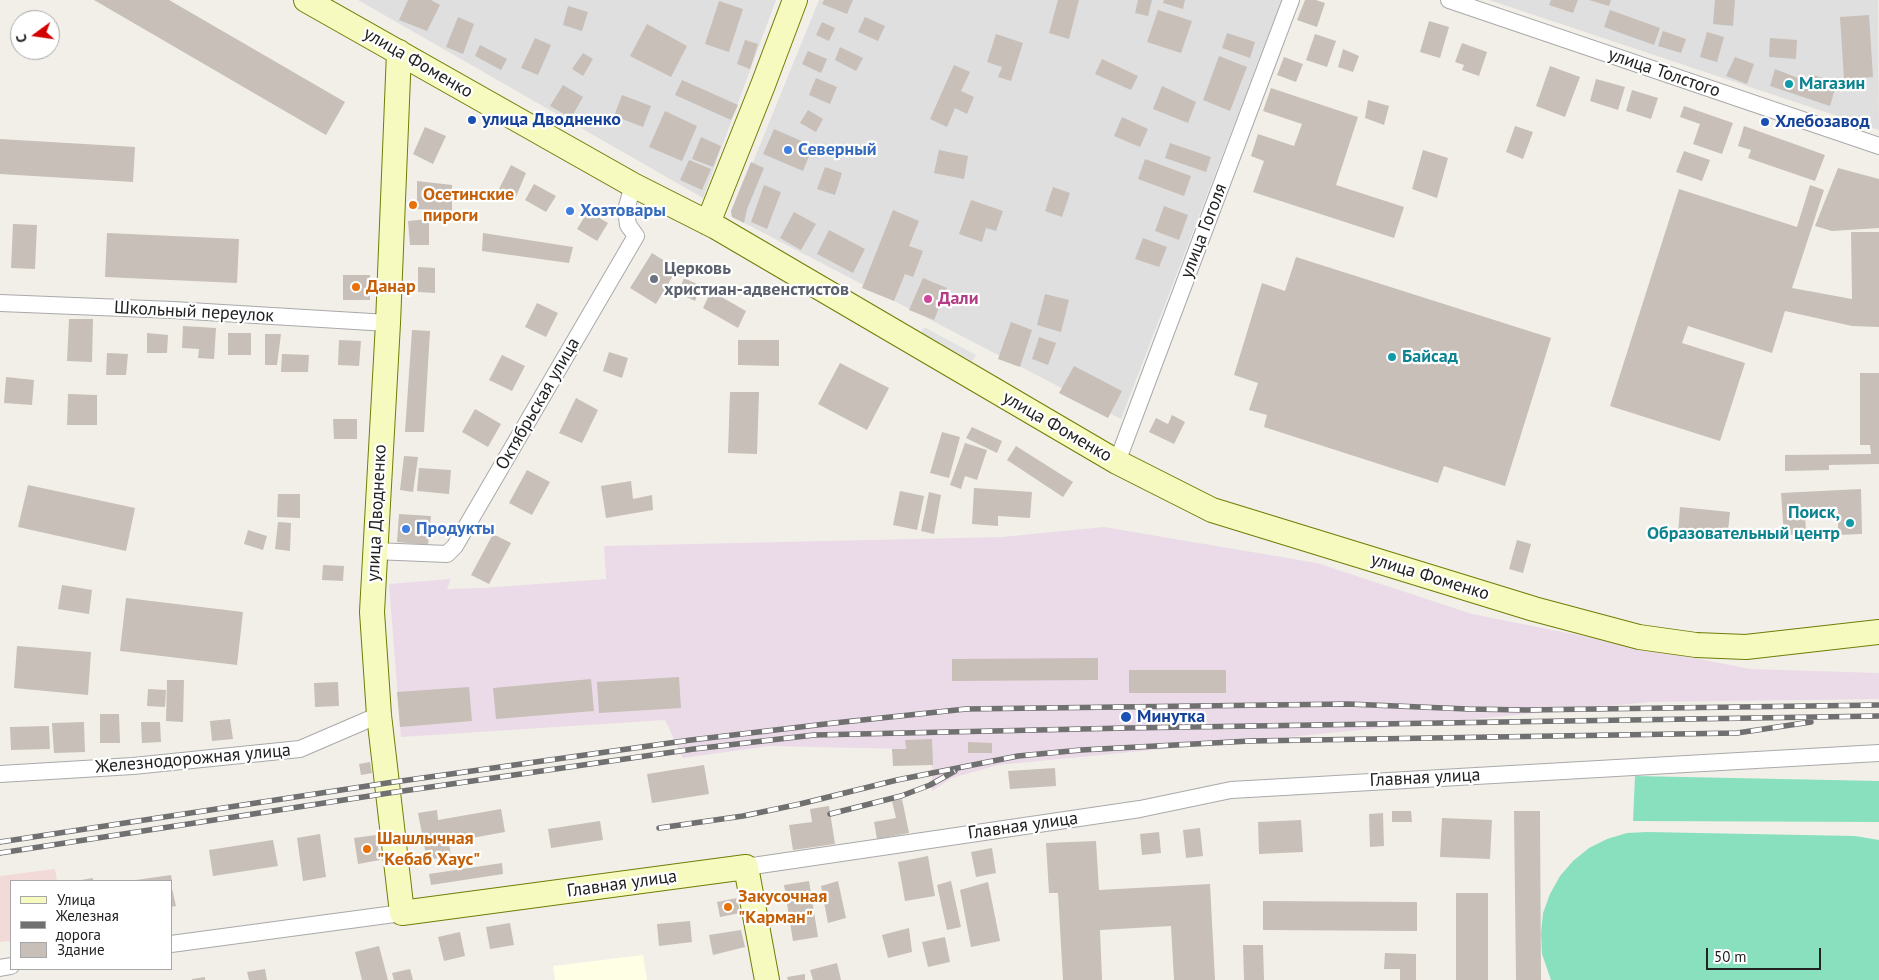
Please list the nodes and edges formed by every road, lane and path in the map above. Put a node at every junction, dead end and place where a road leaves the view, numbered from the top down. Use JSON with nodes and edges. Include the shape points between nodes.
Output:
{"nodes":[{"id":1,"x":795,"y":0,"type":"edge"},
{"id":2,"x":1291,"y":0,"type":"edge"},
{"id":3,"x":1449,"y":0,"type":"edge"},
{"id":4,"x":318,"y":3,"type":"edge"},
{"id":5,"x":399,"y":52,"type":"junction"},
{"id":6,"x":1879,"y":146,"type":"edge"},
{"id":7,"x":633,"y":185,"type":"junction"},
{"id":8,"x":708,"y":223,"type":"junction"},
{"id":9,"x":0,"y":303,"type":"edge"},
{"id":10,"x":388,"y":323,"type":"junction"},
{"id":11,"x":1117,"y":462,"type":"junction"},
{"id":12,"x":374,"y":551,"type":"junction"},
{"id":13,"x":1879,"y":632,"type":"edge"},
{"id":14,"x":379,"y":715,"type":"junction"},
{"id":15,"x":1879,"y":752,"type":"edge"},
{"id":16,"x":0,"y":774,"type":"edge"},
{"id":17,"x":746,"y":867,"type":"junction"},
{"id":18,"x":402,"y":913,"type":"junction"},
{"id":19,"x":172,"y":944,"type":"edge"},
{"id":20,"x":767,"y":980,"type":"edge"}],
"edges":[{"from":1,"to":8,"type":"street"},
{"from":2,"to":11,"type":"street","name":"улица Гоголя"},
{"from":3,"to":6,"type":"street","name":"улица Толстого"},
{"from":4,"to":5,"type":"street","name":"улица Фоменко"},
{"from":5,"to":7,"type":"street","name":"улица Фоменко"},
{"from":5,"to":10,"type":"street","name":"улица Дводненко"},
{"from":7,"to":8,"type":"street","name":"улица Фоменко"},
{"from":7,"to":12,"type":"street","name":"Октябрьская улица","via":[[626,210],[628,225],[636,236],[454,546],[446,554]]},
{"from":8,"to":11,"type":"street","name":"улица Фоменко"},
{"from":9,"to":10,"type":"street","name":"Школьный переулок"},
{"from":10,"to":12,"type":"street","name":"улица Дводненко"},
{"from":11,"to":13,"type":"street","name":"улица Фоменко","via":[[1212,510],[1534,609],[1639,636],[1696,645],[1746,647]]},
{"from":12,"to":14,"type":"street","name":"улица Дводненко","via":[[372,612]]},
{"from":14,"to":16,"type":"street","name":"Железнодорожная улица","via":[[300,749],[133,766]]},
{"from":14,"to":18,"type":"street","name":"улица Дводненко"},
{"from":15,"to":17,"type":"street","name":"Главная улица","via":[[1231,790],[1140,809]]},
{"from":17,"to":18,"type":"street","name":"Главная улица"},
{"from":17,"to":20,"type":"street"},
{"from":18,"to":19,"type":"street","name":"Главная улица"}]}
